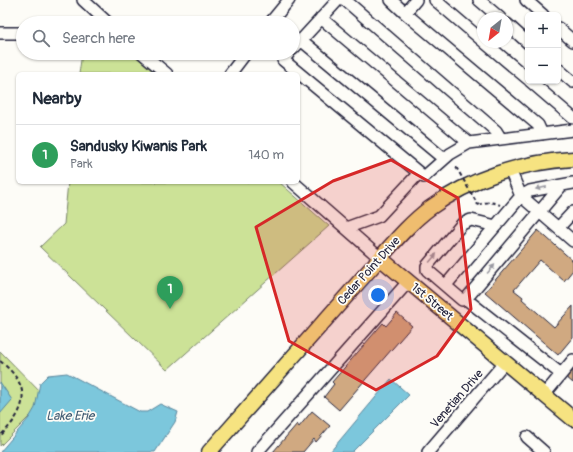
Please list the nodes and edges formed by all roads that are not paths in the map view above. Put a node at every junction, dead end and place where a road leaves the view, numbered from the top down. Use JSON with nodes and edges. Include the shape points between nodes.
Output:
{"nodes":[{"id":1,"x":83,"y":0,"type":"edge"},
{"id":2,"x":289,"y":0,"type":"edge"},
{"id":3,"x":338,"y":0,"type":"edge"},
{"id":4,"x":345,"y":0,"type":"edge"},
{"id":5,"x":391,"y":0,"type":"edge"},
{"id":6,"x":416,"y":0,"type":"edge"},
{"id":7,"x":435,"y":0,"type":"edge"},
{"id":8,"x":479,"y":0,"type":"edge"},
{"id":9,"x":526,"y":0,"type":"edge"},
{"id":10,"x":493,"y":12,"type":"edge"},
{"id":11,"x":540,"y":12,"type":"edge"},
{"id":12,"x":405,"y":13,"type":"junction"},
{"id":13,"x":100,"y":16,"type":"edge"},
{"id":14,"x":276,"y":16,"type":"edge"},
{"id":15,"x":321,"y":18,"type":"junction"},
{"id":16,"x":513,"y":29,"type":"edge"},
{"id":17,"x":561,"y":31,"type":"edge"},
{"id":18,"x":0,"y":33,"type":"edge"},
{"id":19,"x":16,"y":33,"type":"edge"},
{"id":20,"x":477,"y":35,"type":"edge"},
{"id":21,"x":525,"y":40,"type":"edge"},
{"id":22,"x":300,"y":41,"type":"edge"},
{"id":23,"x":573,"y":41,"type":"edge"},
{"id":24,"x":300,"y":46,"type":"edge"},
{"id":25,"x":492,"y":48,"type":"edge"},
{"id":26,"x":150,"y":60,"type":"edge"},
{"id":27,"x":241,"y":60,"type":"edge"},
{"id":28,"x":283,"y":60,"type":"edge"},
{"id":29,"x":165,"y":72,"type":"edge"},
{"id":30,"x":232,"y":72,"type":"edge"},
{"id":31,"x":297,"y":72,"type":"edge"},
{"id":32,"x":561,"y":72,"type":"edge"},
{"id":33,"x":300,"y":74,"type":"edge"},
{"id":34,"x":525,"y":77,"type":"edge"},
{"id":35,"x":573,"y":82,"type":"edge"},
{"id":36,"x":534,"y":84,"type":"edge"},
{"id":37,"x":573,"y":118,"type":"edge"},
{"id":38,"x":573,"y":130,"type":"edge"},
{"id":39,"x":542,"y":134,"type":"junction"},
{"id":40,"x":501,"y":139,"type":"junction"},
{"id":41,"x":469,"y":143,"type":"junction"},
{"id":42,"x":444,"y":159,"type":"junction"},
{"id":43,"x":573,"y":159,"type":"edge"},
{"id":44,"x":510,"y":170,"type":"junction"},
{"id":45,"x":419,"y":173,"type":"junction"},
{"id":46,"x":295,"y":184,"type":"edge"},
{"id":47,"x":568,"y":184,"type":"edge"},
{"id":48,"x":521,"y":196,"type":"junction"},
{"id":49,"x":540,"y":212,"type":"junction"},
{"id":50,"x":573,"y":212,"type":"edge"},
{"id":51,"x":496,"y":226,"type":"junction"},
{"id":52,"x":559,"y":227,"type":"junction"},
{"id":53,"x":346,"y":228,"type":"junction"},
{"id":54,"x":573,"y":241,"type":"edge"},
{"id":55,"x":380,"y":258,"type":"junction"},
{"id":56,"x":408,"y":282,"type":"junction"},
{"id":57,"x":446,"y":285,"type":"junction"},
{"id":58,"x":466,"y":299,"type":"junction"},
{"id":59,"x":573,"y":360,"type":"edge"},
{"id":60,"x":505,"y":362,"type":"junction"},
{"id":61,"x":561,"y":374,"type":"junction"},
{"id":62,"x":544,"y":395,"type":"junction"},
{"id":63,"x":573,"y":419,"type":"edge"},
{"id":64,"x":527,"y":437,"type":"dead end"},
{"id":65,"x":210,"y":452,"type":"edge"},
{"id":66,"x":257,"y":452,"type":"edge"},
{"id":67,"x":428,"y":452,"type":"edge"},
{"id":68,"x":544,"y":452,"type":"edge"}],
"edges":[{"from":1,"to":13,"type":"street"},
{"from":2,"to":14,"type":"street"},
{"from":3,"to":15,"type":"street"},
{"from":4,"to":40,"type":"street","via":[[496,131]]},
{"from":5,"to":12,"type":"street"},
{"from":6,"to":12,"type":"street"},
{"from":7,"to":20,"type":"street"},
{"from":8,"to":10,"type":"street"},
{"from":9,"to":11,"type":"street"},
{"from":12,"to":39,"type":"street","via":[[538,125]]},
{"from":15,"to":22,"type":"street"},
{"from":15,"to":41,"type":"street"},
{"from":16,"to":21,"type":"street"},
{"from":17,"to":23,"type":"street"},
{"from":18,"to":19,"type":"street"},
{"from":24,"to":42,"type":"street"},
{"from":25,"to":34,"type":"street"},
{"from":26,"to":29,"type":"street"},
{"from":27,"to":30,"type":"street"},
{"from":28,"to":31,"type":"street"},
{"from":32,"to":35,"type":"street"},
{"from":33,"to":45,"type":"street"},
{"from":36,"to":37,"type":"street"},
{"from":38,"to":39,"type":"street"},
{"from":39,"to":40,"type":"street"},
{"from":40,"to":41,"type":"street"},
{"from":41,"to":42,"type":"street"},
{"from":42,"to":45,"type":"street","via":[[424,177]]},
{"from":43,"to":44,"type":"main road","name":"Cedar Point Drive","via":[[538,163]]},
{"from":44,"to":48,"type":"street"},
{"from":44,"to":55,"type":"main road","name":"Cedar Point Drive","via":[[464,186],[435,205],[403,233]]},
{"from":45,"to":53,"type":"street","via":[[379,216]]},
{"from":46,"to":53,"type":"street","name":"1st Street"},
{"from":47,"to":48,"type":"street","one_way":true,"via":[[530,191]]},
{"from":47,"to":49,"type":"street"},
{"from":48,"to":49,"type":"street"},
{"from":48,"to":51,"type":"street"},
{"from":49,"to":52,"type":"street"},
{"from":58,"to":49,"type":"street","one_way":true},
{"from":50,"to":52,"type":"street"},
{"from":51,"to":57,"type":"street"},
{"from":57,"to":51,"type":"street","one_way":true,"via":[[427,270],[426,266],[462,224],[471,220]]},
{"from":52,"to":54,"type":"street"},
{"from":53,"to":55,"type":"street","name":"1st Street"},
{"from":55,"to":56,"type":"main road","name":"1st Street"},
{"from":55,"to":65,"type":"main road","name":"Cedar Point Drive"},
{"from":56,"to":60,"type":"main road","name":"1st Street"},
{"from":56,"to":66,"type":"street"},
{"from":57,"to":58,"type":"street","via":[[462,300]]},
{"from":58,"to":61,"type":"street"},
{"from":59,"to":61,"type":"street"},
{"from":60,"to":62,"type":"main road","name":"1st Street"},
{"from":60,"to":67,"type":"street","name":"Venetian Drive"},
{"from":61,"to":62,"type":"street"},
{"from":62,"to":63,"type":"main road","name":"1st Street"},
{"from":64,"to":68,"type":"street"}]}
